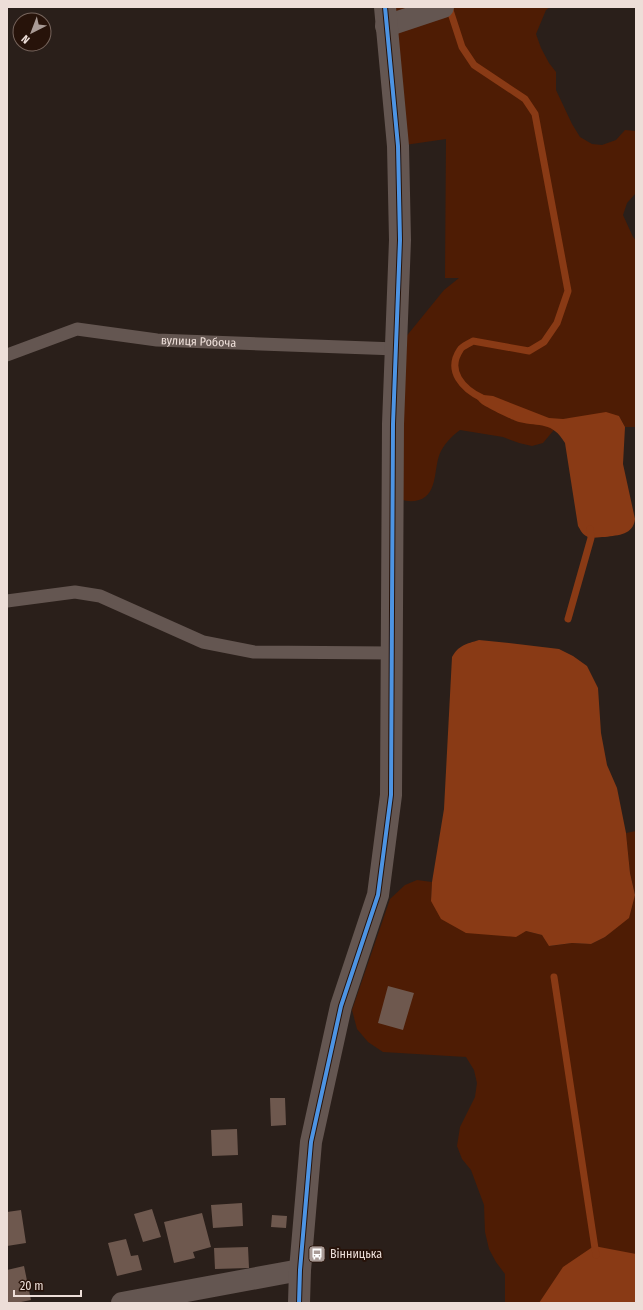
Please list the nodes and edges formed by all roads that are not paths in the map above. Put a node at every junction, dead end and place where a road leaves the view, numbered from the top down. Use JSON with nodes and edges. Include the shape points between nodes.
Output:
{"nodes":[{"id":1,"x":442,"y":7,"type":"edge"},
{"id":2,"x":385,"y":16,"type":"edge"},
{"id":3,"x":396,"y":349,"type":"junction"},
{"id":4,"x":7,"y":355,"type":"edge"},
{"id":5,"x":7,"y":601,"type":"edge"},
{"id":6,"x":391,"y":653,"type":"junction"},
{"id":7,"x":300,"y":1270,"type":"junction"},
{"id":8,"x":122,"y":1303,"type":"edge"},
{"id":9,"x":299,"y":1303,"type":"edge"}],
"edges":[{"from":1,"to":2,"type":"street"},
{"from":2,"to":3,"type":"street","via":[[398,146],[400,240]]},
{"from":3,"to":4,"type":"lane","name":"вулиця Робоча","via":[[157,340],[77,329]]},
{"from":3,"to":6,"type":"street"},
{"from":5,"to":6,"type":"lane","via":[[75,592],[100,596],[204,642],[254,652]]},
{"from":6,"to":7,"type":"street","via":[[391,795],[378,895],[341,1006],[311,1142]]},
{"from":7,"to":8,"type":"street"},
{"from":7,"to":9,"type":"street"}]}
